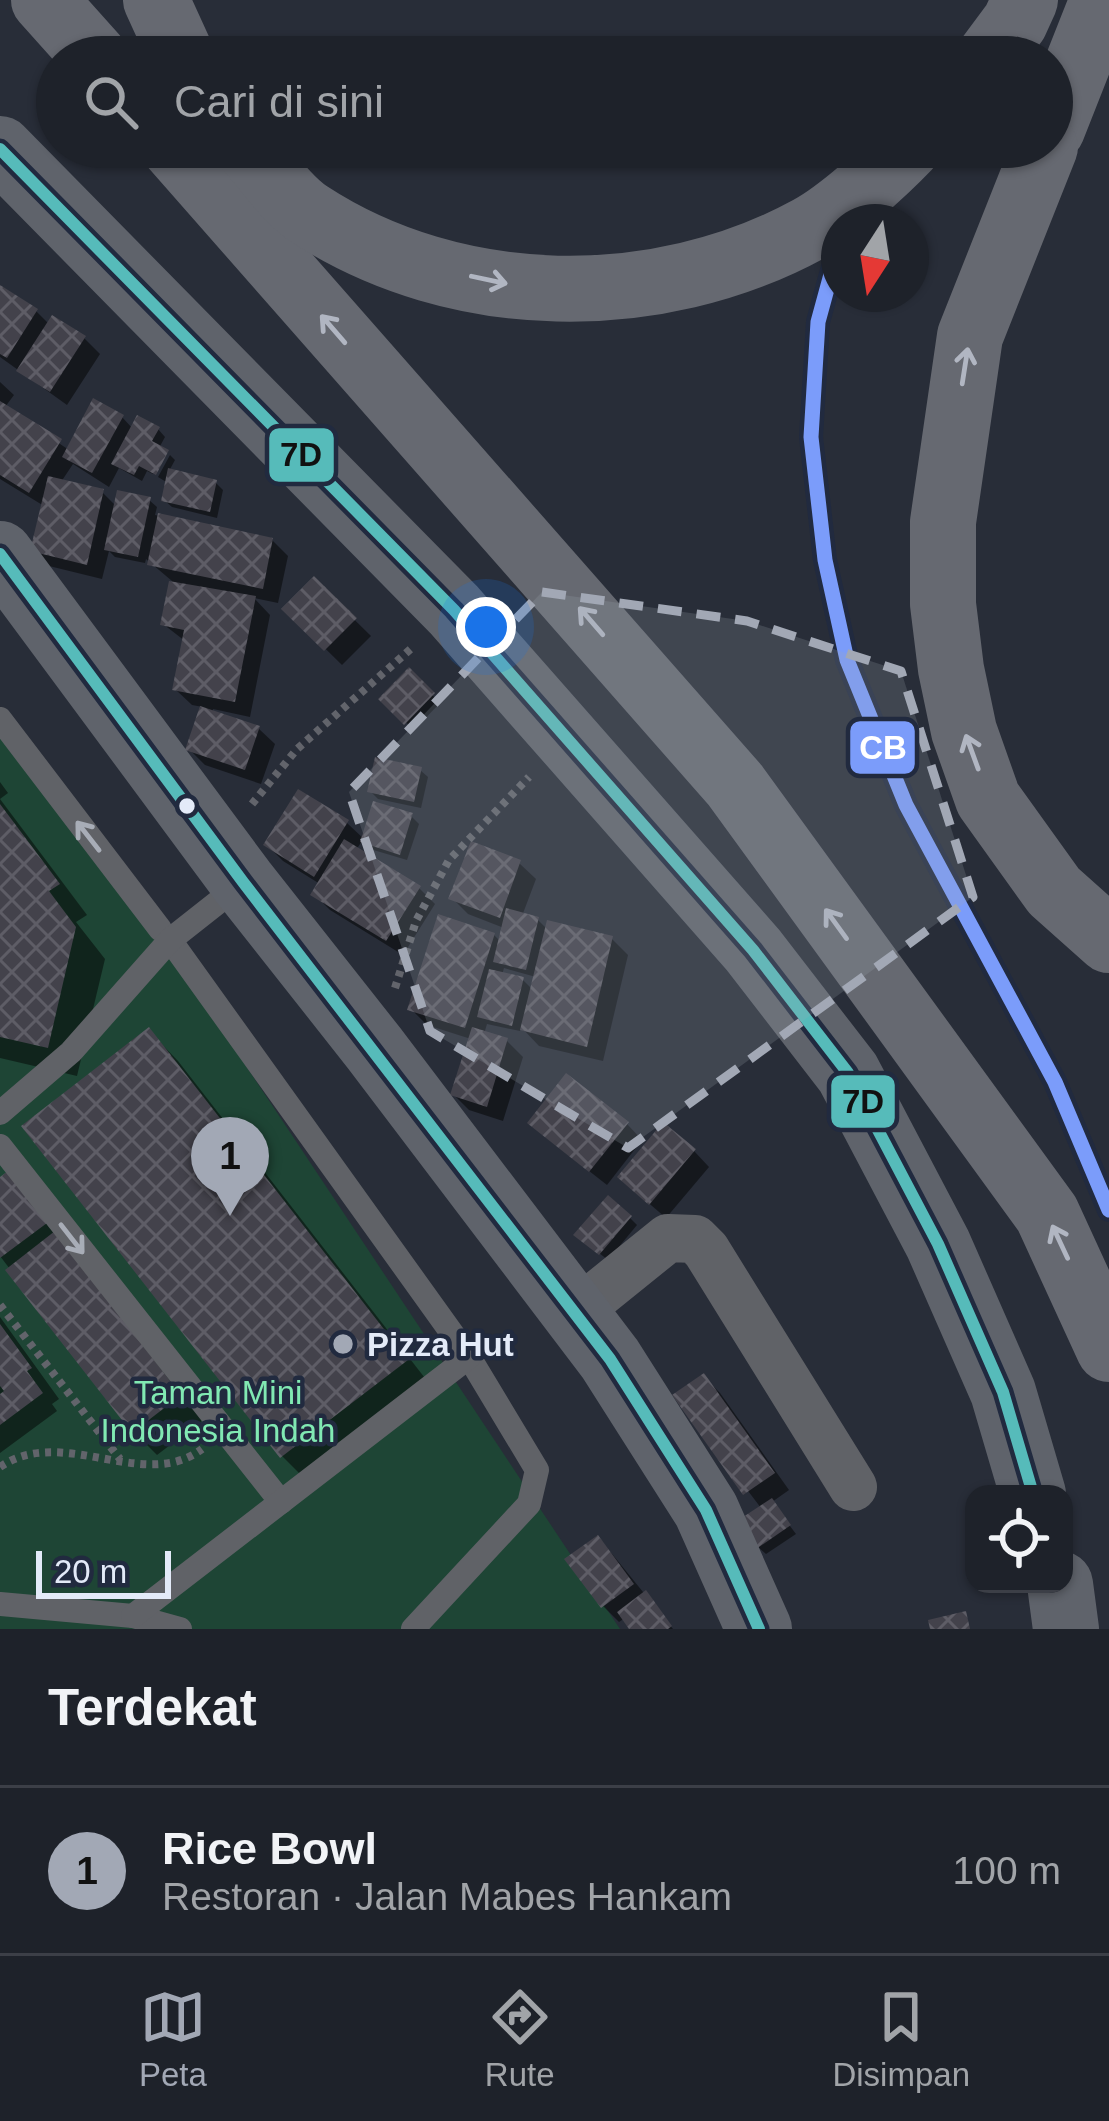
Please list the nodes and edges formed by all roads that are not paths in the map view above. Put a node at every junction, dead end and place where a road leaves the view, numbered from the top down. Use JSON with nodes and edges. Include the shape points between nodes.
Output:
{"nodes":[{"id":1,"x":44,"y":0,"type":"edge"},
{"id":2,"x":157,"y":0,"type":"edge"},
{"id":3,"x":1025,"y":0,"type":"edge"},
{"id":4,"x":1103,"y":0,"type":"edge"},
{"id":5,"x":76,"y":36,"type":"edge"},
{"id":6,"x":173,"y":36,"type":"edge"},
{"id":7,"x":1005,"y":36,"type":"edge"},
{"id":8,"x":1073,"y":76,"type":"edge"},
{"id":9,"x":0,"y":149,"type":"edge"},
{"id":10,"x":192,"y":168,"type":"edge"},
{"id":11,"x":266,"y":168,"type":"edge"},
{"id":12,"x":883,"y":168,"type":"edge"},
{"id":13,"x":1037,"y":168,"type":"edge"},
{"id":14,"x":0,"y":554,"type":"edge"},
{"id":15,"x":0,"y":719,"type":"edge"},
{"id":16,"x":230,"y":864,"type":"junction"},
{"id":17,"x":165,"y":934,"type":"junction"},
{"id":18,"x":1109,"y":940,"type":"edge"},
{"id":19,"x":0,"y":1113,"type":"edge"},
{"id":20,"x":0,"y":1146,"type":"edge"},
{"id":21,"x":575,"y":1312,"type":"junction"},
{"id":22,"x":1109,"y":1349,"type":"edge"},
{"id":23,"x":469,"y":1358,"type":"junction"},
{"id":24,"x":1030,"y":1485,"type":"edge"},
{"id":25,"x":853,"y":1487,"type":"dead end"},
{"id":26,"x":281,"y":1502,"type":"junction"},
{"id":27,"x":1061,"y":1593,"type":"edge"},
{"id":28,"x":0,"y":1604,"type":"edge"},
{"id":29,"x":133,"y":1616,"type":"junction"},
{"id":30,"x":180,"y":1629,"type":"edge"},
{"id":31,"x":413,"y":1629,"type":"edge"},
{"id":32,"x":759,"y":1629,"type":"edge"},
{"id":33,"x":1066,"y":1629,"type":"edge"}],
"edges":[{"from":1,"to":5,"type":"highway"},
{"from":2,"to":6,"type":"highway"},
{"from":3,"to":7,"type":"highway"},
{"from":4,"to":8,"type":"highway"},
{"from":9,"to":24,"type":"main road","via":[[454,610],[753,950],[848,1073],[948,1265],[1003,1392]]},
{"from":22,"to":10,"type":"highway","one_way":true,"via":[[1047,1214],[735,785]]},
{"from":11,"to":12,"type":"highway","one_way":true,"via":[[306,213],[408,263],[520,287],[622,290],[724,267],[812,228]]},
{"from":18,"to":13,"type":"highway","one_way":true,"via":[[1054,891],[988,799],[964,730],[943,604],[943,522],[970,335]]},
{"from":14,"to":16,"type":"main road"},
{"from":17,"to":15,"type":"lane","one_way":true},
{"from":16,"to":17,"type":"lane"},
{"from":16,"to":21,"type":"main road"},
{"from":17,"to":19,"type":"lane","via":[[71,1052]]},
{"from":17,"to":23,"type":"lane"},
{"from":20,"to":26,"type":"lane","one_way":true},
{"from":21,"to":25,"type":"street","via":[[668,1238],[694,1239]]},
{"from":21,"to":32,"type":"main road","via":[[695,1491]]},
{"from":23,"to":26,"type":"lane"},
{"from":23,"to":31,"type":"lane","via":[[537,1470],[534,1492]]},
{"from":26,"to":29,"type":"lane"},
{"from":27,"to":33,"type":"main road"},
{"from":28,"to":29,"type":"lane"},
{"from":29,"to":30,"type":"lane"}]}
